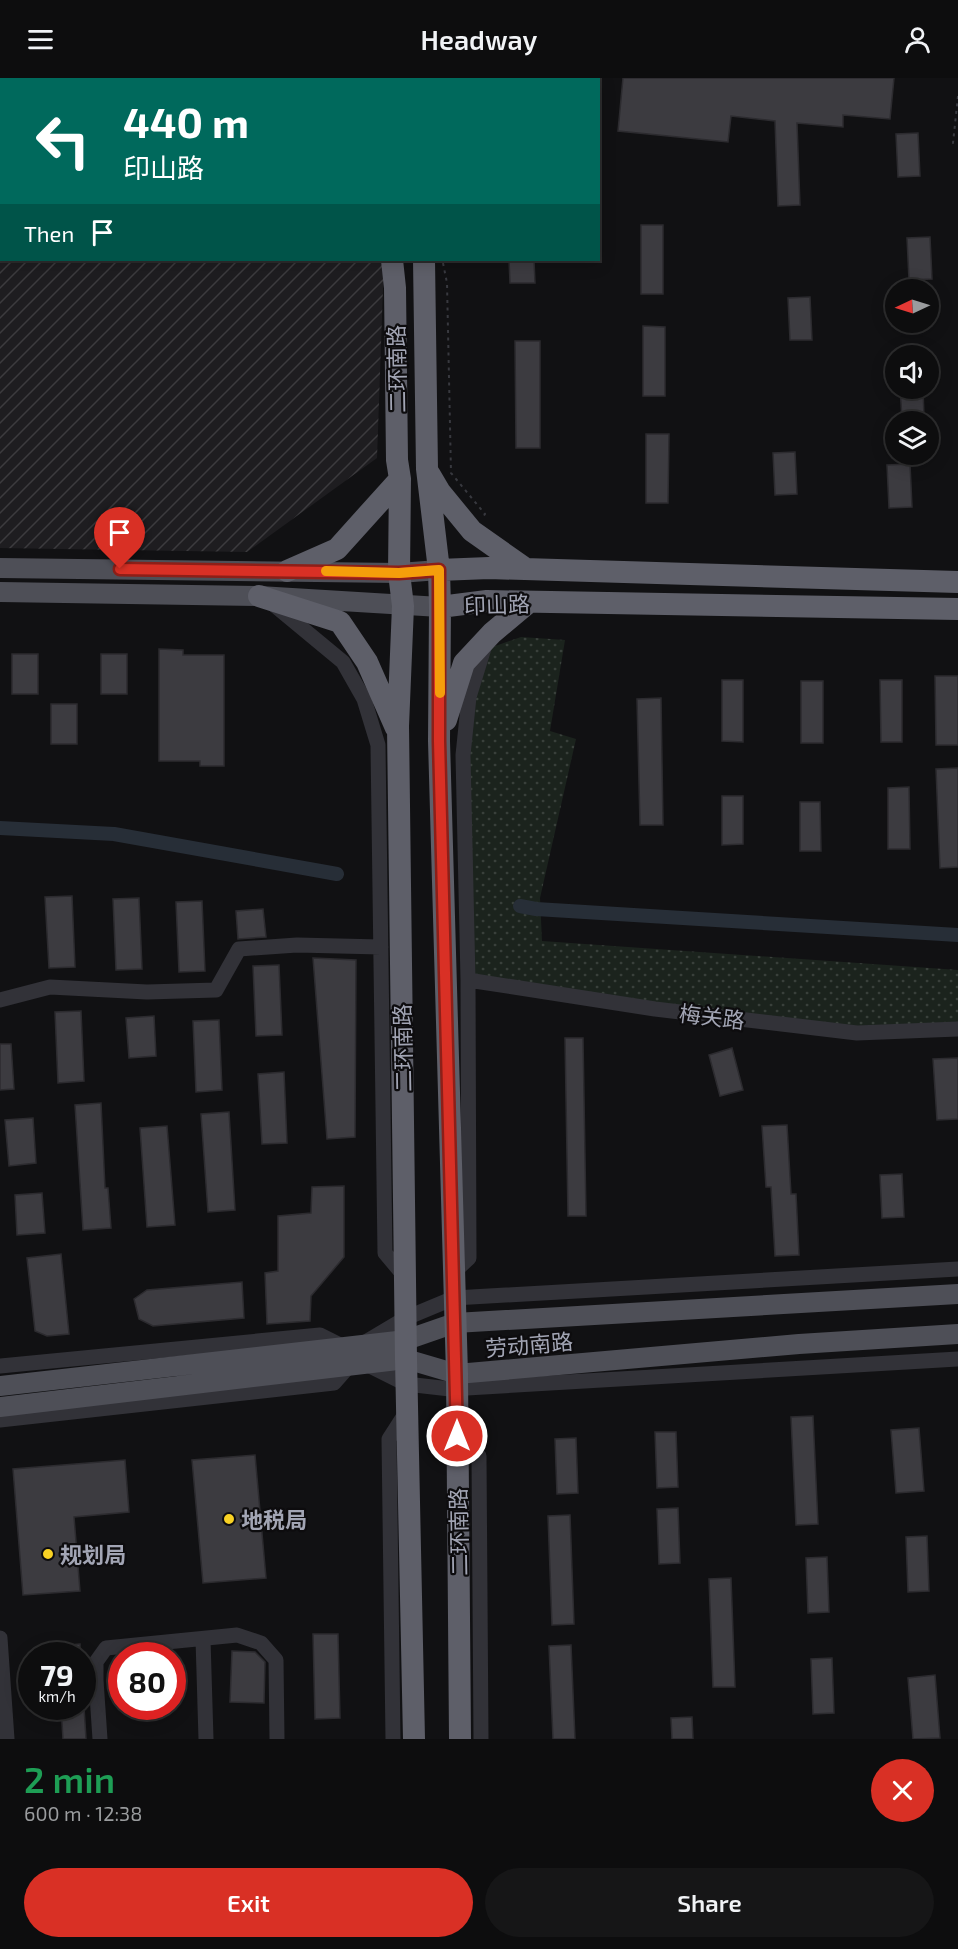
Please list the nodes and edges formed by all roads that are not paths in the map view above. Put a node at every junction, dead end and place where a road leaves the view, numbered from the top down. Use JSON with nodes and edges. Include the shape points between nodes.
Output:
{"nodes":[{"id":1,"x":392,"y":261,"type":"edge"},
{"id":2,"x":424,"y":261,"type":"edge"},
{"id":3,"x":427,"y":469,"type":"junction"},
{"id":4,"x":400,"y":479,"type":"junction"},
{"id":5,"x":0,"y":568,"type":"edge"},
{"id":6,"x":526,"y":569,"type":"junction"},
{"id":7,"x":439,"y":570,"type":"junction"},
{"id":8,"x":287,"y":571,"type":"junction"},
{"id":9,"x":399,"y":573,"type":"junction"},
{"id":10,"x":958,"y":582,"type":"edge"},
{"id":11,"x":0,"y":592,"type":"edge"},
{"id":12,"x":262,"y":597,"type":"junction"},
{"id":13,"x":529,"y":602,"type":"junction"},
{"id":14,"x":403,"y":606,"type":"junction"},
{"id":15,"x":440,"y":607,"type":"junction"},
{"id":16,"x":958,"y":609,"type":"edge"},
{"id":17,"x":487,"y":638,"type":"junction"},
{"id":18,"x":398,"y":735,"type":"junction"},
{"id":19,"x":439,"y":741,"type":"junction"},
{"id":20,"x":381,"y":947,"type":"junction"},
{"id":21,"x":468,"y":980,"type":"junction"},
{"id":22,"x":0,"y":1000,"type":"edge"},
{"id":23,"x":958,"y":1029,"type":"edge"},
{"id":24,"x":958,"y":1269,"type":"edge"},
{"id":25,"x":454,"y":1272,"type":"junction"},
{"id":26,"x":406,"y":1278,"type":"junction"},
{"id":27,"x":958,"y":1294,"type":"edge"},
{"id":28,"x":454,"y":1298,"type":"junction"},
{"id":29,"x":455,"y":1323,"type":"junction"},
{"id":30,"x":958,"y":1334,"type":"edge"},
{"id":31,"x":406,"y":1339,"type":"junction"},
{"id":32,"x":355,"y":1356,"type":"junction"},
{"id":33,"x":958,"y":1359,"type":"edge"},
{"id":34,"x":0,"y":1366,"type":"edge"},
{"id":35,"x":457,"y":1381,"type":"junction"},
{"id":36,"x":406,"y":1384,"type":"junction"},
{"id":37,"x":0,"y":1386,"type":"edge"},
{"id":38,"x":0,"y":1407,"type":"edge"},
{"id":39,"x":407,"y":1411,"type":"junction"},
{"id":40,"x":0,"y":1420,"type":"edge"},
{"id":41,"x":457,"y":1436,"type":"junction"},
{"id":42,"x":0,"y":1638,"type":"edge"},
{"id":43,"x":203,"y":1638,"type":"junction"},
{"id":44,"x":7,"y":1739,"type":"edge"},
{"id":45,"x":100,"y":1739,"type":"edge"},
{"id":46,"x":206,"y":1739,"type":"edge"},
{"id":47,"x":277,"y":1739,"type":"edge"},
{"id":48,"x":393,"y":1739,"type":"edge"},
{"id":49,"x":414,"y":1739,"type":"edge"},
{"id":50,"x":460,"y":1739,"type":"edge"},
{"id":51,"x":481,"y":1739,"type":"edge"}],
"edges":[{"from":1,"to":4,"type":"highway","name":"二环南路"},
{"from":2,"to":3,"type":"highway","name":"二环南路"},
{"from":3,"to":6,"type":"highway","via":[[472,531]]},
{"from":3,"to":7,"type":"highway","name":"二环南路"},
{"from":4,"to":8,"type":"highway","via":[[337,549]]},
{"from":4,"to":9,"type":"highway","name":"二环南路"},
{"from":5,"to":8,"type":"main road","name":"印山路"},
{"from":6,"to":7,"type":"highway","name":"印山路"},
{"from":6,"to":10,"type":"highway","name":"印山路"},
{"from":7,"to":9,"type":"main road","name":"印山路"},
{"from":7,"to":15,"type":"highway","name":"二环南路"},
{"from":8,"to":9,"type":"main road","name":"印山路"},
{"from":9,"to":14,"type":"highway","name":"二环南路"},
{"from":11,"to":12,"type":"main road","name":"印山路"},
{"from":12,"to":14,"type":"main road","name":"印山路"},
{"from":12,"to":18,"type":"highway","via":[[340,622],[367,662]]},
{"from":12,"to":20,"type":"street","via":[[343,662],[364,699],[378,745]]},
{"from":13,"to":15,"type":"highway","name":"印山路","via":[[487,601]]},
{"from":13,"to":16,"type":"highway","name":"印山路"},
{"from":13,"to":17,"type":"highway"},
{"from":14,"to":15,"type":"main road","name":"印山路"},
{"from":14,"to":18,"type":"highway","name":"二环南路"},
{"from":15,"to":19,"type":"highway","name":"二环南路"},
{"from":17,"to":19,"type":"highway","via":[[464,663]]},
{"from":17,"to":21,"type":"street","via":[[469,697],[463,755]]},
{"from":18,"to":26,"type":"highway","name":"二环南路"},
{"from":19,"to":25,"type":"highway","name":"二环南路"},
{"from":20,"to":22,"type":"street","via":[[297,945],[239,949],[216,990],[147,992],[50,987]]},
{"from":20,"to":26,"type":"street","via":[[386,1252]]},
{"from":21,"to":23,"type":"street","name":"梅关路","via":[[655,1009],[857,1033]]},
{"from":21,"to":25,"type":"street","via":[[469,1258]]},
{"from":24,"to":28,"type":"street"},
{"from":25,"to":28,"type":"highway","name":"二环南路"},
{"from":26,"to":31,"type":"highway","name":"二环南路"},
{"from":27,"to":29,"type":"main road","name":"劳动南路"},
{"from":28,"to":29,"type":"highway","name":"二环南路"},
{"from":28,"to":31,"type":"street"},
{"from":29,"to":31,"type":"main road","name":"劳动南路"},
{"from":29,"to":35,"type":"highway","name":"二环南路"},
{"from":30,"to":35,"type":"main road","name":"劳动南路","via":[[799,1344]]},
{"from":31,"to":32,"type":"main road","name":"劳动南路"},
{"from":31,"to":35,"type":"main road","name":"劳动南路"},
{"from":31,"to":36,"type":"highway","name":"二环南路"},
{"from":32,"to":34,"type":"street","via":[[320,1335]]},
{"from":32,"to":36,"type":"street"},
{"from":32,"to":37,"type":"main road","name":"劳动南路"},
{"from":32,"to":38,"type":"main road","name":"劳动南路"},
{"from":32,"to":40,"type":"street","via":[[334,1383]]},
{"from":33,"to":35,"type":"street"},
{"from":35,"to":36,"type":"street"},
{"from":35,"to":41,"type":"highway","name":"二环南路"},
{"from":36,"to":39,"type":"highway","name":"二环南路"},
{"from":39,"to":48,"type":"street","via":[[389,1439]]},
{"from":39,"to":49,"type":"highway","name":"二环南路"},
{"from":41,"to":50,"type":"highway","name":"二环南路"},
{"from":41,"to":51,"type":"street","via":[[479,1456]]},
{"from":42,"to":44,"type":"street"},
{"from":43,"to":45,"type":"street","via":[[106,1648],[96,1662]]},
{"from":43,"to":46,"type":"street"},
{"from":43,"to":47,"type":"street","via":[[237,1635],[261,1643],[276,1660]]}]}
